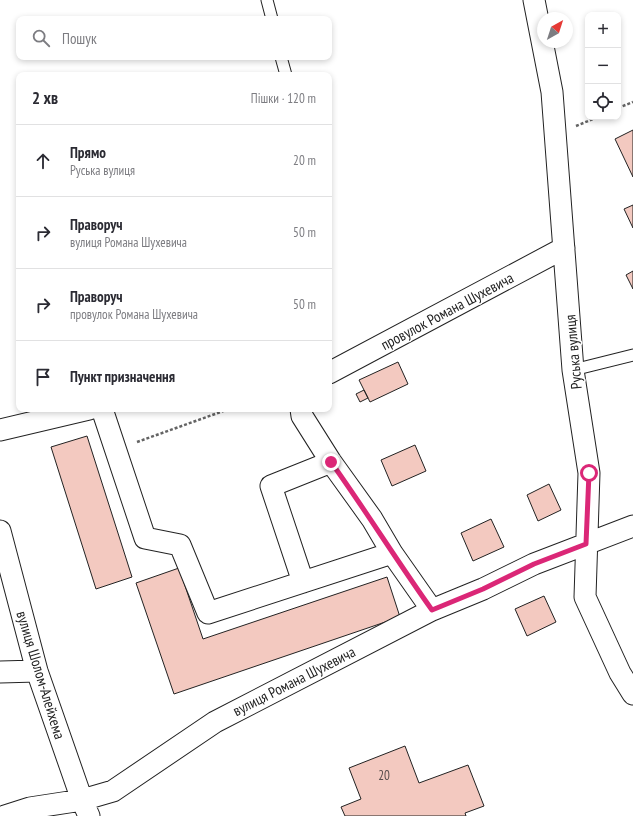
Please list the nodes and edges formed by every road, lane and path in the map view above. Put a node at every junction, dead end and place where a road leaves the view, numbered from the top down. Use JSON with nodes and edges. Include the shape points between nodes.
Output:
{"nodes":[{"id":1,"x":267,"y":0,"type":"edge"},
{"id":2,"x":534,"y":0,"type":"edge"},
{"id":3,"x":271,"y":16,"type":"edge"},
{"id":4,"x":282,"y":60,"type":"edge"},
{"id":5,"x":285,"y":72,"type":"edge"},
{"id":6,"x":633,"y":102,"type":"edge"},
{"id":7,"x":621,"y":107,"type":"edge"},
{"id":8,"x":564,"y":248,"type":"junction"},
{"id":9,"x":633,"y":355,"type":"edge"},
{"id":10,"x":572,"y":370,"type":"junction"},
{"id":11,"x":332,"y":372,"type":"edge"},
{"id":12,"x":76,"y":412,"type":"edge"},
{"id":13,"x":103,"y":412,"type":"edge"},
{"id":14,"x":221,"y":412,"type":"edge"},
{"id":15,"x":301,"y":412,"type":"edge"},
{"id":16,"x":0,"y":430,"type":"edge"},
{"id":17,"x":116,"y":450,"type":"junction"},
{"id":18,"x":331,"y":462,"type":"junction"},
{"id":19,"x":633,"y":526,"type":"edge"},
{"id":20,"x":0,"y":531,"type":"edge"},
{"id":21,"x":586,"y":544,"type":"junction"},
{"id":22,"x":392,"y":553,"type":"junction"},
{"id":23,"x":303,"y":582,"type":"junction"},
{"id":24,"x":432,"y":610,"type":"junction"},
{"id":25,"x":37,"y":671,"type":"junction"},
{"id":26,"x":0,"y":672,"type":"edge"},
{"id":27,"x":633,"y":694,"type":"edge"},
{"id":28,"x":86,"y":808,"type":"edge"},
{"id":29,"x":5,"y":816,"type":"edge"}],
"edges":[{"from":1,"to":3,"type":"lane"},
{"from":2,"to":8,"type":"street","name":"Руська вулиця","via":[[552,92]]},
{"from":4,"to":5,"type":"lane"},
{"from":6,"to":7,"type":"path"},
{"from":8,"to":10,"type":"street","name":"Руська вулиця"},
{"from":8,"to":11,"type":"street","name":"провулок Романа Шухевича"},
{"from":9,"to":10,"type":"lane"},
{"from":10,"to":21,"type":"street","name":"Руська вулиця","via":[[589,473]]},
{"from":12,"to":16,"type":"street"},
{"from":13,"to":17,"type":"street"},
{"from":14,"to":17,"type":"path"},
{"from":15,"to":18,"type":"street"},
{"from":17,"to":23,"type":"street","via":[[145,538],[180,545],[208,613]]},
{"from":18,"to":22,"type":"street","via":[[372,519]]},
{"from":18,"to":23,"type":"street","via":[[271,486]]},
{"from":19,"to":21,"type":"street","name":"вулиця Романа Шухевича"},
{"from":20,"to":25,"type":"street","name":"вулиця Шолом-Алейхема"},
{"from":21,"to":24,"type":"street","name":"вулиця Романа Шухевича","via":[[534,564]]},
{"from":21,"to":27,"type":"street","name":"Руська вулиця","via":[[585,597],[620,673]]},
{"from":22,"to":23,"type":"street"},
{"from":22,"to":24,"type":"street"},
{"from":24,"to":28,"type":"street","name":"вулиця Романа Шухевича","via":[[215,722]]},
{"from":25,"to":26,"type":"street"},
{"from":25,"to":28,"type":"street","name":"вулиця Шолом-Алейхема"},
{"from":28,"to":29,"type":"street","name":"вулиця Романа Шухевича","via":[[30,808]]}]}
